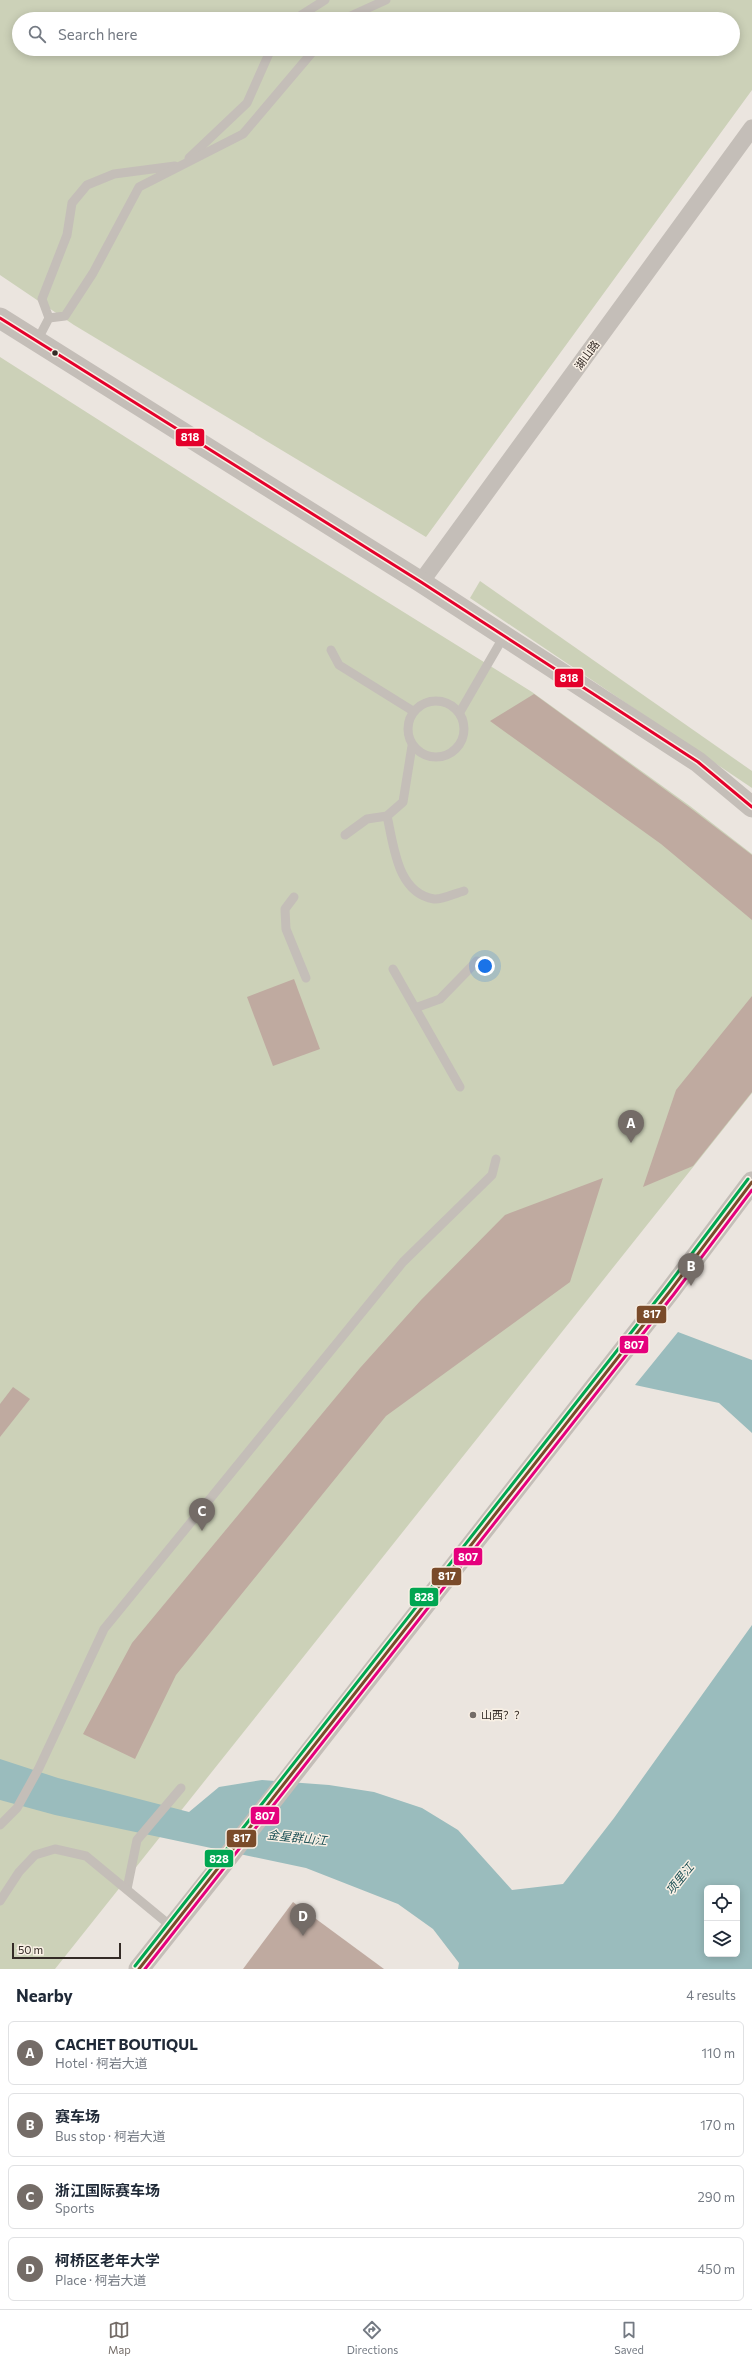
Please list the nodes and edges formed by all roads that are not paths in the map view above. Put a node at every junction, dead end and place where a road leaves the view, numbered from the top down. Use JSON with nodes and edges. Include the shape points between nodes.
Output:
{"nodes":[{"id":1,"x":325,"y":0,"type":"edge"},
{"id":2,"x":386,"y":0,"type":"edge"},
{"id":3,"x":306,"y":12,"type":"edge"},
{"id":4,"x":359,"y":12,"type":"edge"},
{"id":5,"x":268,"y":56,"type":"edge"},
{"id":6,"x":310,"y":56,"type":"edge"},
{"id":7,"x":752,"y":128,"type":"edge"},
{"id":8,"x":182,"y":166,"type":"junction"},
{"id":9,"x":0,"y":318,"type":"edge"},
{"id":10,"x":49,"y":318,"type":"junction"},
{"id":11,"x":37,"y":342,"type":"junction"},
{"id":12,"x":421,"y":582,"type":"junction"},
{"id":13,"x":504,"y":636,"type":"junction"},
{"id":14,"x":331,"y":650,"type":"dead end"},
{"id":15,"x":413,"y":712,"type":"junction"},
{"id":16,"x":460,"y":712,"type":"junction"},
{"id":17,"x":412,"y":746,"type":"junction"},
{"id":18,"x":752,"y":807,"type":"edge"},
{"id":19,"x":387,"y":816,"type":"junction"},
{"id":20,"x":345,"y":835,"type":"dead end"},
{"id":21,"x":464,"y":891,"type":"dead end"},
{"id":22,"x":294,"y":896,"type":"dead end"},
{"id":23,"x":477,"y":961,"type":"dead end"},
{"id":24,"x":393,"y":969,"type":"dead end"},
{"id":25,"x":306,"y":978,"type":"dead end"},
{"id":26,"x":415,"y":1008,"type":"junction"},
{"id":27,"x":460,"y":1087,"type":"dead end"},
{"id":28,"x":496,"y":1159,"type":"dead end"},
{"id":29,"x":752,"y":1182,"type":"edge"},
{"id":30,"x":181,"y":1788,"type":"dead end"},
{"id":31,"x":0,"y":1825,"type":"edge"},
{"id":32,"x":128,"y":1889,"type":"junction"},
{"id":33,"x":0,"y":1901,"type":"edge"},
{"id":34,"x":172,"y":1927,"type":"junction"},
{"id":35,"x":138,"y":1969,"type":"edge"}],
"edges":[{"from":1,"to":3,"type":"lane"},
{"from":2,"to":4,"type":"lane"},
{"from":5,"to":8,"type":"lane","via":[[247,103]]},
{"from":6,"to":8,"type":"lane","via":[[243,134]]},
{"from":7,"to":12,"type":"street","name":"湖山路"},
{"from":8,"to":10,"type":"lane","via":[[139,187],[93,273],[65,316]]},
{"from":8,"to":10,"type":"lane","via":[[114,174],[87,185],[72,202],[67,235],[42,299]]},
{"from":9,"to":11,"type":"street"},
{"from":10,"to":11,"type":"lane"},
{"from":11,"to":12,"type":"street"},
{"from":12,"to":13,"type":"street"},
{"from":13,"to":16,"type":"lane"},
{"from":13,"to":18,"type":"street","via":[[698,762]]},
{"from":14,"to":15,"type":"lane","via":[[339,665]]},
{"from":15,"to":16,"type":"lane","via":[[428,701],[446,701]]},
{"from":15,"to":17,"type":"lane","via":[[407,729]]},
{"from":16,"to":17,"type":"lane","via":[[466,729],[460,746],[445,757],[427,757]]},
{"from":17,"to":19,"type":"lane","via":[[402,802]]},
{"from":19,"to":20,"type":"lane","via":[[367,819]]},
{"from":19,"to":21,"type":"lane","via":[[402,875],[412,890],[435,899]]},
{"from":22,"to":25,"type":"lane","via":[[285,910],[286,929]]},
{"from":23,"to":26,"type":"lane","via":[[440,998]]},
{"from":24,"to":26,"type":"lane"},
{"from":26,"to":27,"type":"lane"},
{"from":28,"to":31,"type":"lane","via":[[492,1175],[404,1262],[104,1629],[39,1768],[17,1808]]},
{"from":29,"to":34,"type":"street"},
{"from":30,"to":32,"type":"lane","via":[[137,1840]]},
{"from":32,"to":33,"type":"lane","via":[[86,1856],[55,1849],[35,1855],[19,1872]]},
{"from":32,"to":34,"type":"lane"},
{"from":34,"to":35,"type":"street"}]}
